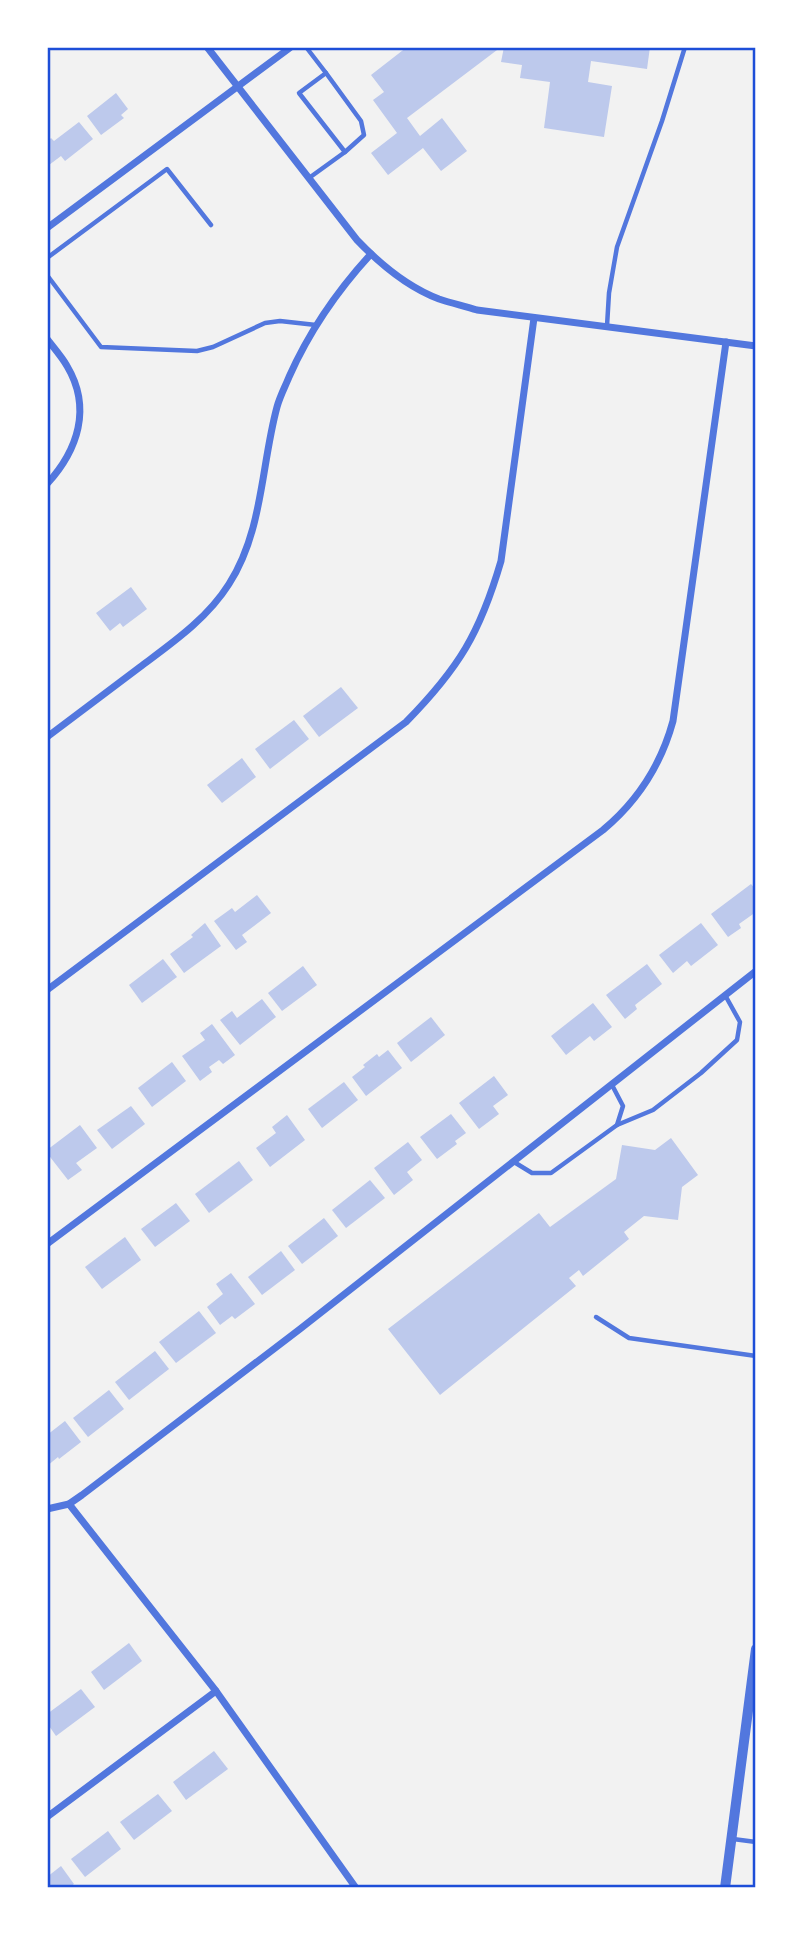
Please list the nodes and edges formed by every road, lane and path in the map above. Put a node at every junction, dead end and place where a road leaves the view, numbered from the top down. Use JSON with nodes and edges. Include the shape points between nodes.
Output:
{"nodes":[{"id":1,"x":207,"y":47,"type":"edge"},
{"id":2,"x":291,"y":47,"type":"edge"},
{"id":3,"x":306,"y":47,"type":"edge"},
{"id":4,"x":685,"y":47,"type":"edge"},
{"id":5,"x":326,"y":73,"type":"junction"},
{"id":6,"x":236,"y":87,"type":"junction"},
{"id":7,"x":345,"y":152,"type":"junction"},
{"id":8,"x":309,"y":178,"type":"junction"},
{"id":9,"x":211,"y":225,"type":"dead end"},
{"id":10,"x":47,"y":228,"type":"edge"},
{"id":11,"x":371,"y":254,"type":"junction"},
{"id":12,"x":47,"y":258,"type":"edge"},
{"id":13,"x":47,"y":275,"type":"edge"},
{"id":14,"x":534,"y":318,"type":"junction"},
{"id":15,"x":316,"y":325,"type":"junction"},
{"id":16,"x":607,"y":326,"type":"junction"},
{"id":17,"x":47,"y":339,"type":"edge"},
{"id":18,"x":726,"y":342,"type":"junction"},
{"id":19,"x":756,"y":345,"type":"edge"},
{"id":20,"x":47,"y":484,"type":"edge"},
{"id":21,"x":47,"y":737,"type":"edge"},
{"id":22,"x":756,"y":971,"type":"edge"},
{"id":23,"x":47,"y":990,"type":"edge"},
{"id":24,"x":725,"y":995,"type":"junction"},
{"id":25,"x":612,"y":1084,"type":"junction"},
{"id":26,"x":617,"y":1125,"type":"junction"},
{"id":27,"x":513,"y":1161,"type":"junction"},
{"id":28,"x":47,"y":1244,"type":"edge"},
{"id":29,"x":596,"y":1317,"type":"dead end"},
{"id":30,"x":756,"y":1356,"type":"edge"},
{"id":31,"x":69,"y":1504,"type":"junction"},
{"id":32,"x":47,"y":1509,"type":"edge"},
{"id":33,"x":756,"y":1649,"type":"edge"},
{"id":34,"x":216,"y":1691,"type":"junction"},
{"id":35,"x":47,"y":1817,"type":"edge"},
{"id":36,"x":732,"y":1839,"type":"junction"},
{"id":37,"x":756,"y":1842,"type":"edge"},
{"id":38,"x":356,"y":1888,"type":"edge"},
{"id":39,"x":725,"y":1888,"type":"edge"}],
"edges":[{"from":1,"to":6,"type":"street"},
{"from":2,"to":6,"type":"street"},
{"from":3,"to":5,"type":"lane"},
{"from":4,"to":16,"type":"lane","via":[[617,247]]},
{"from":5,"to":7,"type":"lane","via":[[363,128],[364,135]]},
{"from":5,"to":7,"type":"lane","via":[[299,93]]},
{"from":6,"to":8,"type":"street"},
{"from":6,"to":10,"type":"street"},
{"from":7,"to":8,"type":"lane"},
{"from":8,"to":11,"type":"street"},
{"from":9,"to":12,"type":"lane","via":[[167,169]]},
{"from":11,"to":14,"type":"street","via":[[409,285],[438,298],[477,310]]},
{"from":11,"to":15,"type":"street"},
{"from":13,"to":15,"type":"lane","via":[[101,347],[197,351],[265,323]]},
{"from":14,"to":16,"type":"street"},
{"from":14,"to":23,"type":"street","via":[[501,561],[491,598],[458,662],[406,722]]},
{"from":15,"to":21,"type":"street","via":[[278,404],[254,527],[229,584],[210,610],[182,635]]},
{"from":16,"to":18,"type":"street"},
{"from":17,"to":20,"type":"street","via":[[68,368],[80,405],[74,446]]},
{"from":18,"to":19,"type":"street"},
{"from":18,"to":28,"type":"street","via":[[673,721],[653,774],[637,796],[603,830]]},
{"from":22,"to":24,"type":"street"},
{"from":24,"to":25,"type":"street"},
{"from":24,"to":26,"type":"lane","via":[[740,1022],[737,1040],[653,1110]]},
{"from":25,"to":26,"type":"lane","via":[[623,1106]]},
{"from":25,"to":27,"type":"street"},
{"from":26,"to":27,"type":"lane","via":[[551,1174],[532,1173]]},
{"from":27,"to":31,"type":"street"},
{"from":29,"to":30,"type":"lane","via":[[629,1338]]},
{"from":31,"to":32,"type":"street"},
{"from":31,"to":34,"type":"street"},
{"from":33,"to":36,"type":"street"},
{"from":34,"to":35,"type":"street"},
{"from":34,"to":38,"type":"street"},
{"from":36,"to":37,"type":"lane"},
{"from":36,"to":39,"type":"street"}]}
